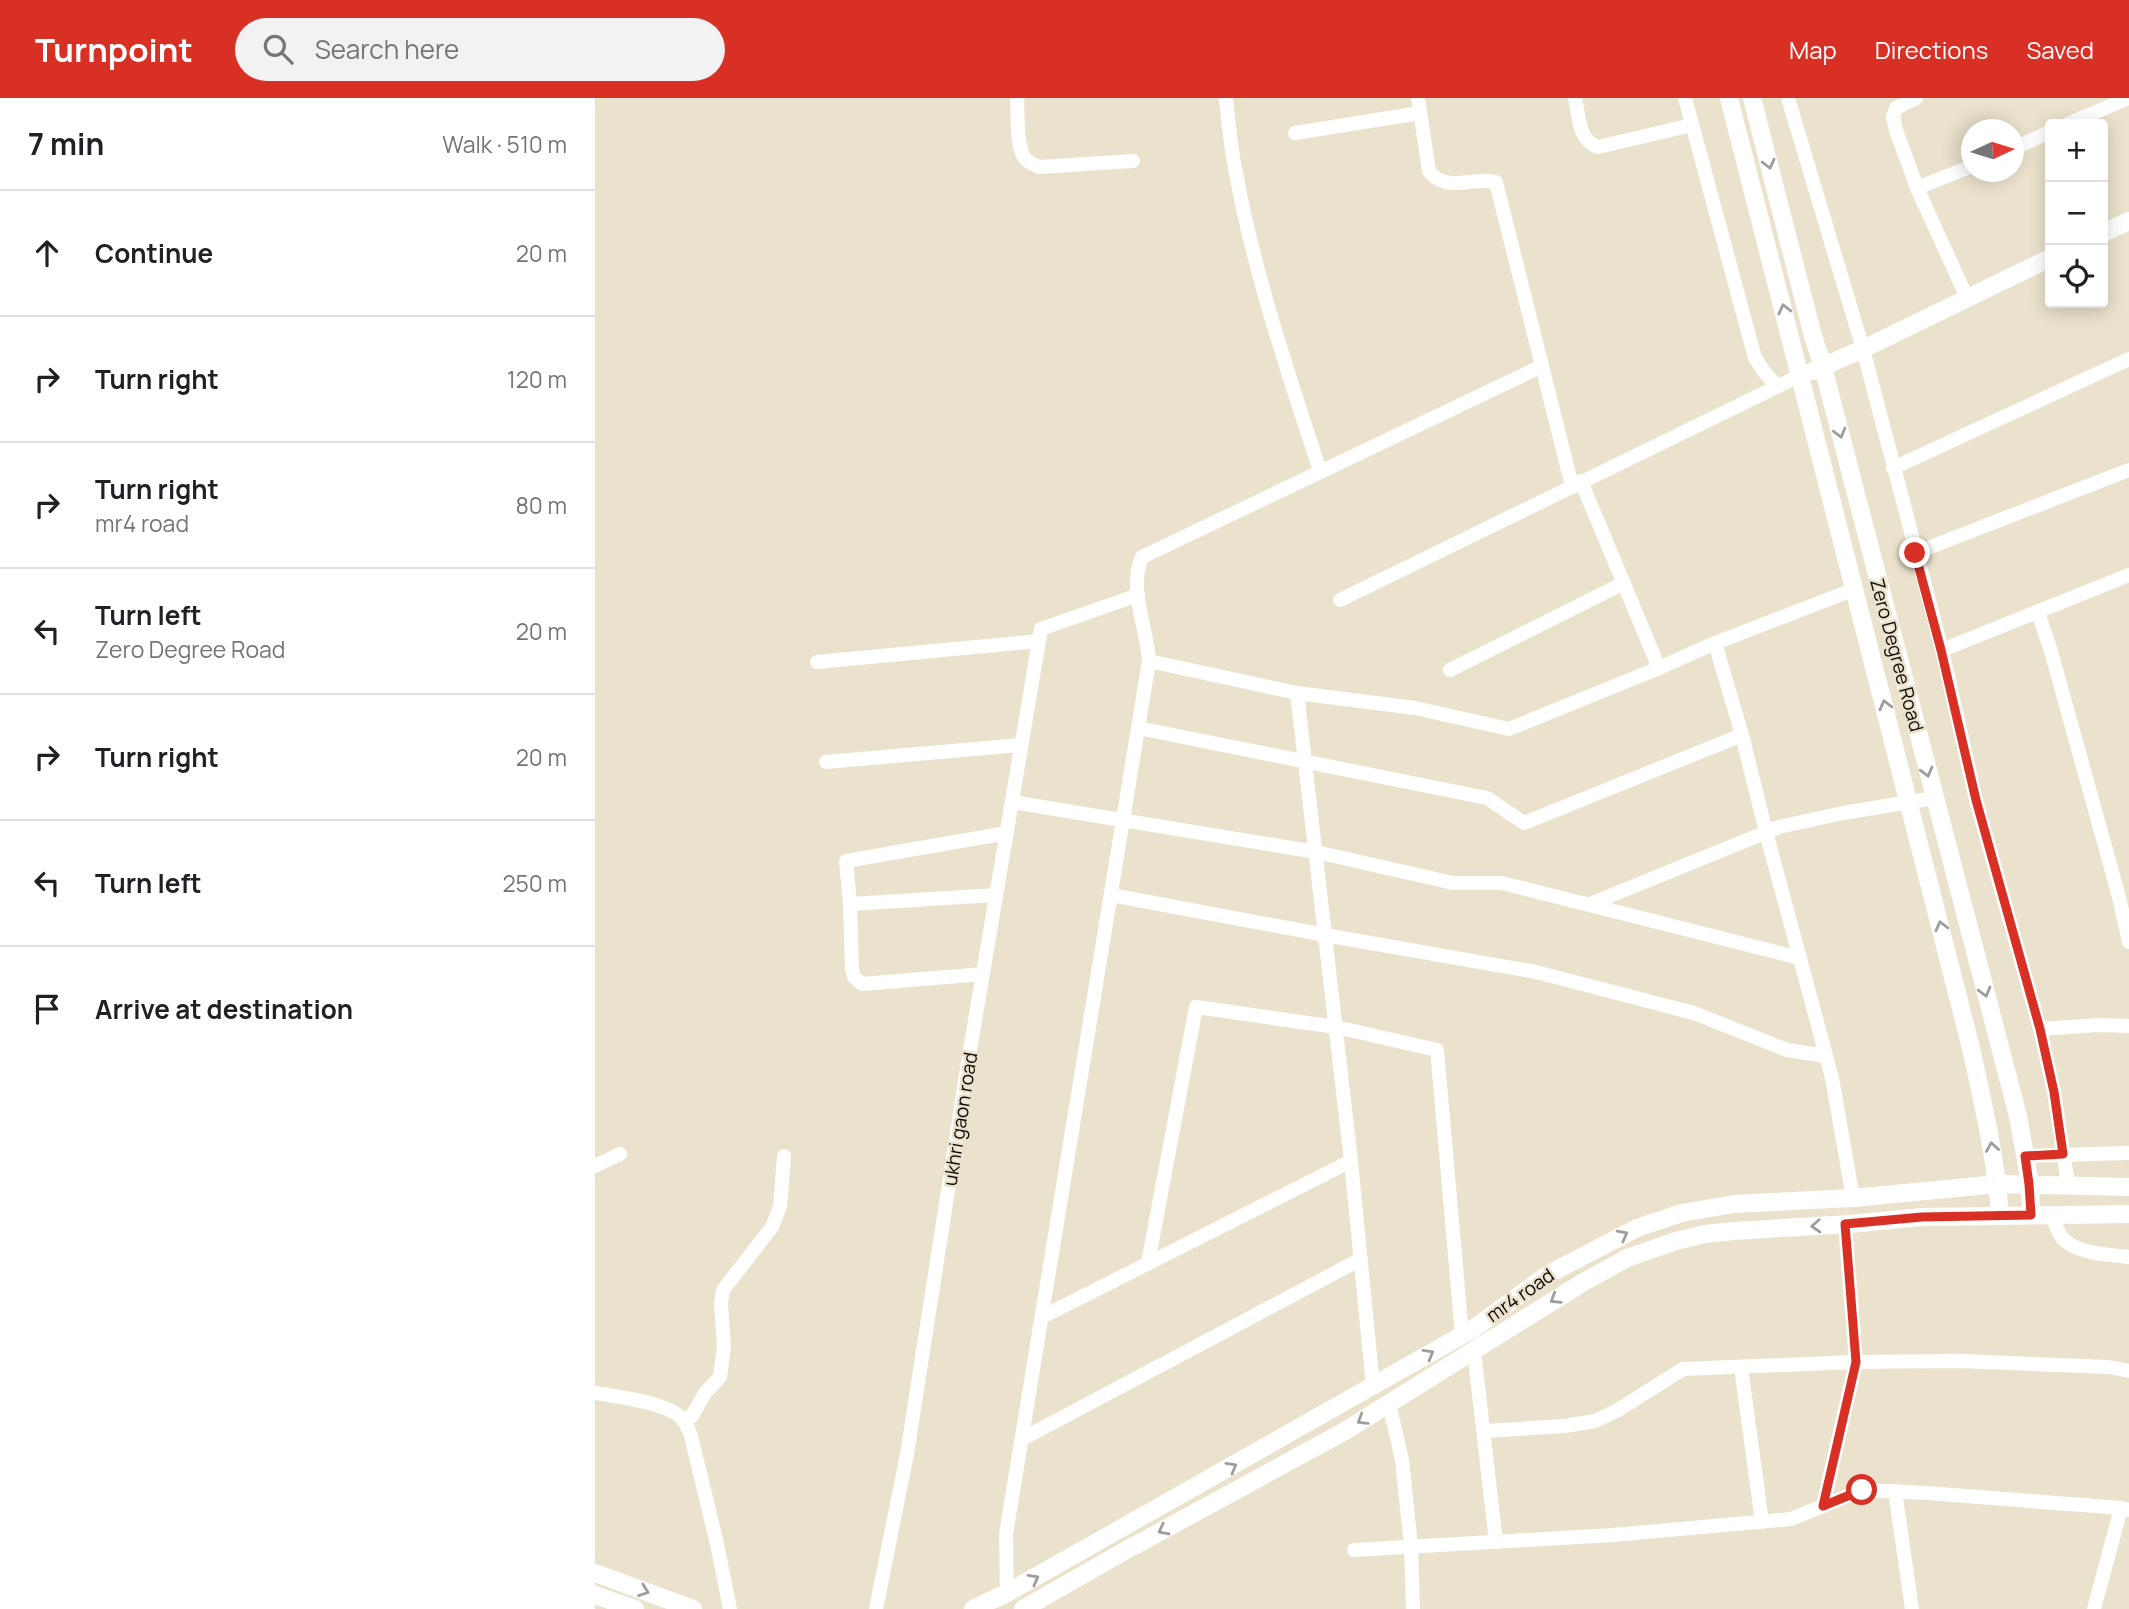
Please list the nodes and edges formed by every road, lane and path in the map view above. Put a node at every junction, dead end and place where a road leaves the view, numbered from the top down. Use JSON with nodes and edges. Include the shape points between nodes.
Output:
{"nodes":[{"id":1,"x":1017,"y":98,"type":"edge"},
{"id":2,"x":1226,"y":98,"type":"edge"},
{"id":3,"x":1575,"y":98,"type":"edge"},
{"id":4,"x":1685,"y":98,"type":"edge"},
{"id":5,"x":1729,"y":98,"type":"edge"},
{"id":6,"x":1752,"y":98,"type":"edge"},
{"id":7,"x":1788,"y":98,"type":"edge"},
{"id":8,"x":1916,"y":98,"type":"edge"},
{"id":9,"x":2128,"y":98,"type":"edge"},
{"id":10,"x":1419,"y":106,"type":"edge"},
{"id":11,"x":2080,"y":119,"type":"edge"},
{"id":12,"x":1692,"y":125,"type":"junction"},
{"id":13,"x":1295,"y":133,"type":"dead end"},
{"id":14,"x":2045,"y":134,"type":"edge"},
{"id":15,"x":2024,"y":144,"type":"edge"},
{"id":16,"x":1133,"y":161,"type":"dead end"},
{"id":17,"x":1961,"y":170,"type":"edge"},
{"id":18,"x":1917,"y":188,"type":"junction"},
{"id":19,"x":2129,"y":221,"type":"edge"},
{"id":20,"x":2108,"y":231,"type":"edge"},
{"id":21,"x":2045,"y":260,"type":"edge"},
{"id":22,"x":1967,"y":298,"type":"junction"},
{"id":23,"x":1863,"y":349,"type":"junction"},
{"id":24,"x":2129,"y":359,"type":"edge"},
{"id":25,"x":1542,"y":366,"type":"junction"},
{"id":26,"x":1822,"y":367,"type":"junction"},
{"id":27,"x":1801,"y":375,"type":"junction"},
{"id":28,"x":1777,"y":386,"type":"junction"},
{"id":29,"x":1893,"y":468,"type":"junction"},
{"id":30,"x":2129,"y":470,"type":"edge"},
{"id":31,"x":1320,"y":471,"type":"junction"},
{"id":32,"x":1577,"y":483,"type":"junction"},
{"id":33,"x":1915,"y":553,"type":"junction"},
{"id":34,"x":2129,"y":575,"type":"edge"},
{"id":35,"x":1624,"y":583,"type":"junction"},
{"id":36,"x":1855,"y":589,"type":"junction"},
{"id":37,"x":1138,"y":595,"type":"junction"},
{"id":38,"x":1340,"y":600,"type":"dead end"},
{"id":39,"x":2038,"y":613,"type":"junction"},
{"id":40,"x":1040,"y":635,"type":"junction"},
{"id":41,"x":1715,"y":643,"type":"junction"},
{"id":42,"x":1941,"y":650,"type":"junction"},
{"id":43,"x":1149,"y":661,"type":"junction"},
{"id":44,"x":817,"y":662,"type":"dead end"},
{"id":45,"x":1659,"y":668,"type":"junction"},
{"id":46,"x":1450,"y":670,"type":"dead end"},
{"id":47,"x":1297,"y":692,"type":"junction"},
{"id":48,"x":1138,"y":728,"type":"junction"},
{"id":49,"x":1742,"y":735,"type":"junction"},
{"id":50,"x":1021,"y":745,"type":"junction"},
{"id":51,"x":826,"y":762,"type":"dead end"},
{"id":52,"x":1305,"y":763,"type":"junction"},
{"id":53,"x":1934,"y":798,"type":"junction"},
{"id":54,"x":1012,"y":802,"type":"junction"},
{"id":55,"x":1909,"y":802,"type":"junction"},
{"id":56,"x":1123,"y":821,"type":"junction"},
{"id":57,"x":1766,"y":832,"type":"junction"},
{"id":58,"x":1007,"y":833,"type":"junction"},
{"id":59,"x":1316,"y":852,"type":"junction"},
{"id":60,"x":996,"y":895,"type":"junction"},
{"id":61,"x":1111,"y":895,"type":"junction"},
{"id":62,"x":850,"y":904,"type":"junction"},
{"id":63,"x":1590,"y":904,"type":"junction"},
{"id":64,"x":1325,"y":936,"type":"junction"},
{"id":65,"x":2129,"y":942,"type":"edge"},
{"id":66,"x":1800,"y":958,"type":"junction"},
{"id":67,"x":983,"y":974,"type":"junction"},
{"id":68,"x":2129,"y":1026,"type":"edge"},
{"id":69,"x":1336,"y":1027,"type":"junction"},
{"id":70,"x":2040,"y":1029,"type":"junction"},
{"id":71,"x":1826,"y":1056,"type":"junction"},
{"id":72,"x":2129,"y":1153,"type":"edge"},
{"id":73,"x":620,"y":1154,"type":"dead end"},
{"id":74,"x":2063,"y":1154,"type":"junction"},
{"id":75,"x":784,"y":1156,"type":"dead end"},
{"id":76,"x":2025,"y":1156,"type":"junction"},
{"id":77,"x":1351,"y":1161,"type":"junction"},
{"id":78,"x":595,"y":1166,"type":"edge"},
{"id":79,"x":1998,"y":1184,"type":"junction"},
{"id":80,"x":2029,"y":1184,"type":"junction"},
{"id":81,"x":2068,"y":1184,"type":"junction"},
{"id":82,"x":2129,"y":1186,"type":"edge"},
{"id":83,"x":1853,"y":1198,"type":"junction"},
{"id":84,"x":2129,"y":1214,"type":"edge"},
{"id":85,"x":2000,"y":1215,"type":"junction"},
{"id":86,"x":2031,"y":1215,"type":"junction"},
{"id":87,"x":2052,"y":1215,"type":"junction"},
{"id":88,"x":1845,"y":1224,"type":"junction"},
{"id":89,"x":2129,"y":1257,"type":"edge"},
{"id":90,"x":1361,"y":1259,"type":"junction"},
{"id":91,"x":1148,"y":1263,"type":"junction"},
{"id":92,"x":1042,"y":1317,"type":"junction"},
{"id":93,"x":1462,"y":1335,"type":"junction"},
{"id":94,"x":1474,"y":1351,"type":"junction"},
{"id":95,"x":1856,"y":1362,"type":"junction"},
{"id":96,"x":1741,"y":1367,"type":"junction"},
{"id":97,"x":2129,"y":1371,"type":"edge"},
{"id":98,"x":1373,"y":1387,"type":"junction"},
{"id":99,"x":595,"y":1393,"type":"edge"},
{"id":100,"x":1389,"y":1404,"type":"junction"},
{"id":101,"x":683,"y":1420,"type":"junction"},
{"id":102,"x":1485,"y":1431,"type":"junction"},
{"id":103,"x":1022,"y":1439,"type":"junction"},
{"id":104,"x":1895,"y":1491,"type":"junction"},
{"id":105,"x":1823,"y":1506,"type":"junction"},
{"id":106,"x":2125,"y":1509,"type":"edge"},
{"id":107,"x":1762,"y":1522,"type":"junction"},
{"id":108,"x":1496,"y":1542,"type":"junction"},
{"id":109,"x":1411,"y":1546,"type":"junction"},
{"id":110,"x":1354,"y":1550,"type":"dead end"},
{"id":111,"x":595,"y":1573,"type":"edge"},
{"id":112,"x":1007,"y":1594,"type":"junction"},
{"id":113,"x":595,"y":1595,"type":"edge"},
{"id":114,"x":635,"y":1609,"type":"edge"},
{"id":115,"x":693,"y":1609,"type":"edge"},
{"id":116,"x":730,"y":1609,"type":"edge"},
{"id":117,"x":876,"y":1609,"type":"edge"},
{"id":118,"x":973,"y":1609,"type":"edge"},
{"id":119,"x":1023,"y":1609,"type":"edge"},
{"id":120,"x":1413,"y":1609,"type":"edge"},
{"id":121,"x":1912,"y":1609,"type":"edge"},
{"id":122,"x":2094,"y":1609,"type":"edge"}],
"edges":[{"from":1,"to":16,"type":"street","via":[[1026,161],[1039,167]]},
{"from":2,"to":31,"type":"street","via":[[1252,247]]},
{"from":3,"to":12,"type":"street","via":[[1589,145],[1598,147]]},
{"from":4,"to":12,"type":"street"},
{"from":27,"to":5,"type":"street","name":"Zero Degree Road","one_way":true},
{"from":6,"to":26,"type":"street","name":"Zero Degree Road","one_way":true},
{"from":7,"to":23,"type":"street"},
{"from":8,"to":18,"type":"street","via":[[1896,108],[1893,117]]},
{"from":9,"to":11,"type":"street"},
{"from":10,"to":13,"type":"street"},
{"from":10,"to":25,"type":"street","via":[[1429,171],[1435,179],[1444,184],[1496,182]]},
{"from":12,"to":28,"type":"street","via":[[1755,358]]},
{"from":14,"to":15,"type":"street"},
{"from":17,"to":18,"type":"street"},
{"from":18,"to":22,"type":"street"},
{"from":19,"to":20,"type":"street"},
{"from":21,"to":22,"type":"street"},
{"from":22,"to":23,"type":"street"},
{"from":23,"to":26,"type":"street"},
{"from":23,"to":29,"type":"street"},
{"from":24,"to":29,"type":"street"},
{"from":25,"to":31,"type":"street"},
{"from":25,"to":32,"type":"street"},
{"from":26,"to":27,"type":"street"},
{"from":26,"to":53,"type":"street","name":"Zero Degree Road","one_way":true},
{"from":27,"to":28,"type":"street"},
{"from":27,"to":36,"type":"street","name":"Zero Degree Road"},
{"from":28,"to":32,"type":"street"},
{"from":29,"to":33,"type":"street"},
{"from":30,"to":33,"type":"street"},
{"from":31,"to":37,"type":"street","via":[[1142,557],[1136,570]]},
{"from":32,"to":35,"type":"street"},
{"from":32,"to":38,"type":"street"},
{"from":33,"to":42,"type":"street"},
{"from":34,"to":39,"type":"street"},
{"from":35,"to":45,"type":"street"},
{"from":35,"to":46,"type":"street"},
{"from":36,"to":41,"type":"street"},
{"from":55,"to":36,"type":"street","name":"Zero Degree Road","one_way":true},
{"from":37,"to":40,"type":"street"},
{"from":37,"to":43,"type":"street"},
{"from":39,"to":42,"type":"street"},
{"from":39,"to":65,"type":"street"},
{"from":40,"to":44,"type":"street"},
{"from":40,"to":50,"type":"street","name":"ukhri gaon road"},
{"from":41,"to":45,"type":"street"},
{"from":41,"to":49,"type":"street"},
{"from":42,"to":70,"type":"street","via":[[1976,800]]},
{"from":43,"to":47,"type":"street"},
{"from":43,"to":48,"type":"street"},
{"from":45,"to":47,"type":"street","via":[[1509,729],[1415,708]]},
{"from":47,"to":52,"type":"street"},
{"from":48,"to":52,"type":"street"},
{"from":48,"to":56,"type":"street"},
{"from":49,"to":52,"type":"street","via":[[1524,823],[1487,798]]},
{"from":49,"to":57,"type":"street"},
{"from":50,"to":51,"type":"street"},
{"from":50,"to":54,"type":"street","name":"ukhri gaon road"},
{"from":52,"to":59,"type":"street"},
{"from":53,"to":55,"type":"street"},
{"from":53,"to":76,"type":"street","name":"Zero Degree Road","one_way":true},
{"from":54,"to":56,"type":"street"},
{"from":54,"to":58,"type":"street","name":"ukhri gaon road"},
{"from":55,"to":57,"type":"street"},
{"from":79,"to":55,"type":"street","name":"Zero Degree Road","one_way":true,"via":[[1971,1048]]},
{"from":56,"to":59,"type":"street"},
{"from":56,"to":61,"type":"street"},
{"from":57,"to":63,"type":"street"},
{"from":57,"to":66,"type":"street"},
{"from":58,"to":60,"type":"street","name":"ukhri gaon road"},
{"from":58,"to":62,"type":"street","via":[[846,861]]},
{"from":59,"to":63,"type":"street","via":[[1453,883],[1502,883]]},
{"from":59,"to":64,"type":"street"},
{"from":60,"to":62,"type":"street"},
{"from":60,"to":67,"type":"street","name":"ukhri gaon road"},
{"from":61,"to":64,"type":"street"},
{"from":61,"to":92,"type":"street"},
{"from":62,"to":67,"type":"street","via":[[852,969],[862,984]]},
{"from":63,"to":66,"type":"street"},
{"from":64,"to":69,"type":"street"},
{"from":64,"to":71,"type":"street","via":[[1536,972],[1693,1013],[1787,1050]]},
{"from":66,"to":71,"type":"street"},
{"from":67,"to":117,"type":"street","name":"ukhri gaon road","via":[[907,1454]]},
{"from":68,"to":70,"type":"street"},
{"from":69,"to":77,"type":"street"},
{"from":69,"to":91,"type":"street","via":[[1196,1007]]},
{"from":69,"to":93,"type":"street","via":[[1437,1050]]},
{"from":70,"to":74,"type":"street"},
{"from":71,"to":83,"type":"street"},
{"from":72,"to":74,"type":"street"},
{"from":73,"to":78,"type":"street"},
{"from":74,"to":76,"type":"street"},
{"from":74,"to":81,"type":"street"},
{"from":75,"to":101,"type":"street","via":[[780,1207],[772,1227],[723,1290],[720,1377],[692,1416]]},
{"from":76,"to":80,"type":"street","name":"Zero Degree Road"},
{"from":77,"to":90,"type":"street"},
{"from":77,"to":91,"type":"street"},
{"from":79,"to":80,"type":"street","name":"mr4 road"},
{"from":79,"to":83,"type":"street","name":"mr4 road"},
{"from":79,"to":85,"type":"street","name":"Zero Degree Road"},
{"from":80,"to":81,"type":"street","name":"mr4 road"},
{"from":80,"to":86,"type":"street","name":"Zero Degree Road"},
{"from":81,"to":82,"type":"street","name":"mr4 road"},
{"from":93,"to":83,"type":"street","name":"mr4 road","one_way":true,"via":[[1547,1275],[1637,1228],[1682,1213],[1734,1204]]},
{"from":84,"to":87,"type":"street","name":"mr4 road"},
{"from":85,"to":86,"type":"street","name":"mr4 road"},
{"from":85,"to":88,"type":"street","name":"mr4 road"},
{"from":86,"to":87,"type":"street","name":"mr4 road"},
{"from":87,"to":89,"type":"street","via":[[2063,1239],[2071,1244]]},
{"from":88,"to":94,"type":"street","name":"mr4 road","one_way":true,"via":[[1705,1234],[1640,1253],[1582,1283]]},
{"from":88,"to":95,"type":"street"},
{"from":90,"to":98,"type":"street"},
{"from":90,"to":103,"type":"street"},
{"from":91,"to":92,"type":"street"},
{"from":92,"to":103,"type":"street"},
{"from":98,"to":93,"type":"street","name":"mr4 road","one_way":true},
{"from":94,"to":100,"type":"street","name":"mr4 road"},
{"from":94,"to":102,"type":"street"},
{"from":95,"to":96,"type":"street"},
{"from":95,"to":97,"type":"street","via":[[1958,1361]]},
{"from":95,"to":105,"type":"street"},
{"from":96,"to":102,"type":"street","via":[[1683,1369],[1595,1421]]},
{"from":96,"to":107,"type":"street"},
{"from":112,"to":98,"type":"street","name":"mr4 road","one_way":true},
{"from":99,"to":101,"type":"street","via":[[645,1402]]},
{"from":100,"to":109,"type":"street","via":[[1402,1460]]},
{"from":100,"to":119,"type":"street","name":"mr4 road","one_way":true},
{"from":101,"to":116,"type":"street","via":[[691,1436]]},
{"from":102,"to":108,"type":"street"},
{"from":103,"to":112,"type":"street","via":[[1006,1534]]},
{"from":104,"to":105,"type":"street","via":[[1862,1490]]},
{"from":104,"to":106,"type":"street"},
{"from":104,"to":121,"type":"street"},
{"from":105,"to":107,"type":"street","via":[[1791,1519]]},
{"from":106,"to":122,"type":"street"},
{"from":107,"to":108,"type":"street"},
{"from":108,"to":109,"type":"street"},
{"from":109,"to":110,"type":"street"},
{"from":109,"to":120,"type":"street"},
{"from":111,"to":115,"type":"street","one_way":true},
{"from":112,"to":118,"type":"street","name":"mr4 road"},
{"from":113,"to":114,"type":"street"}]}
